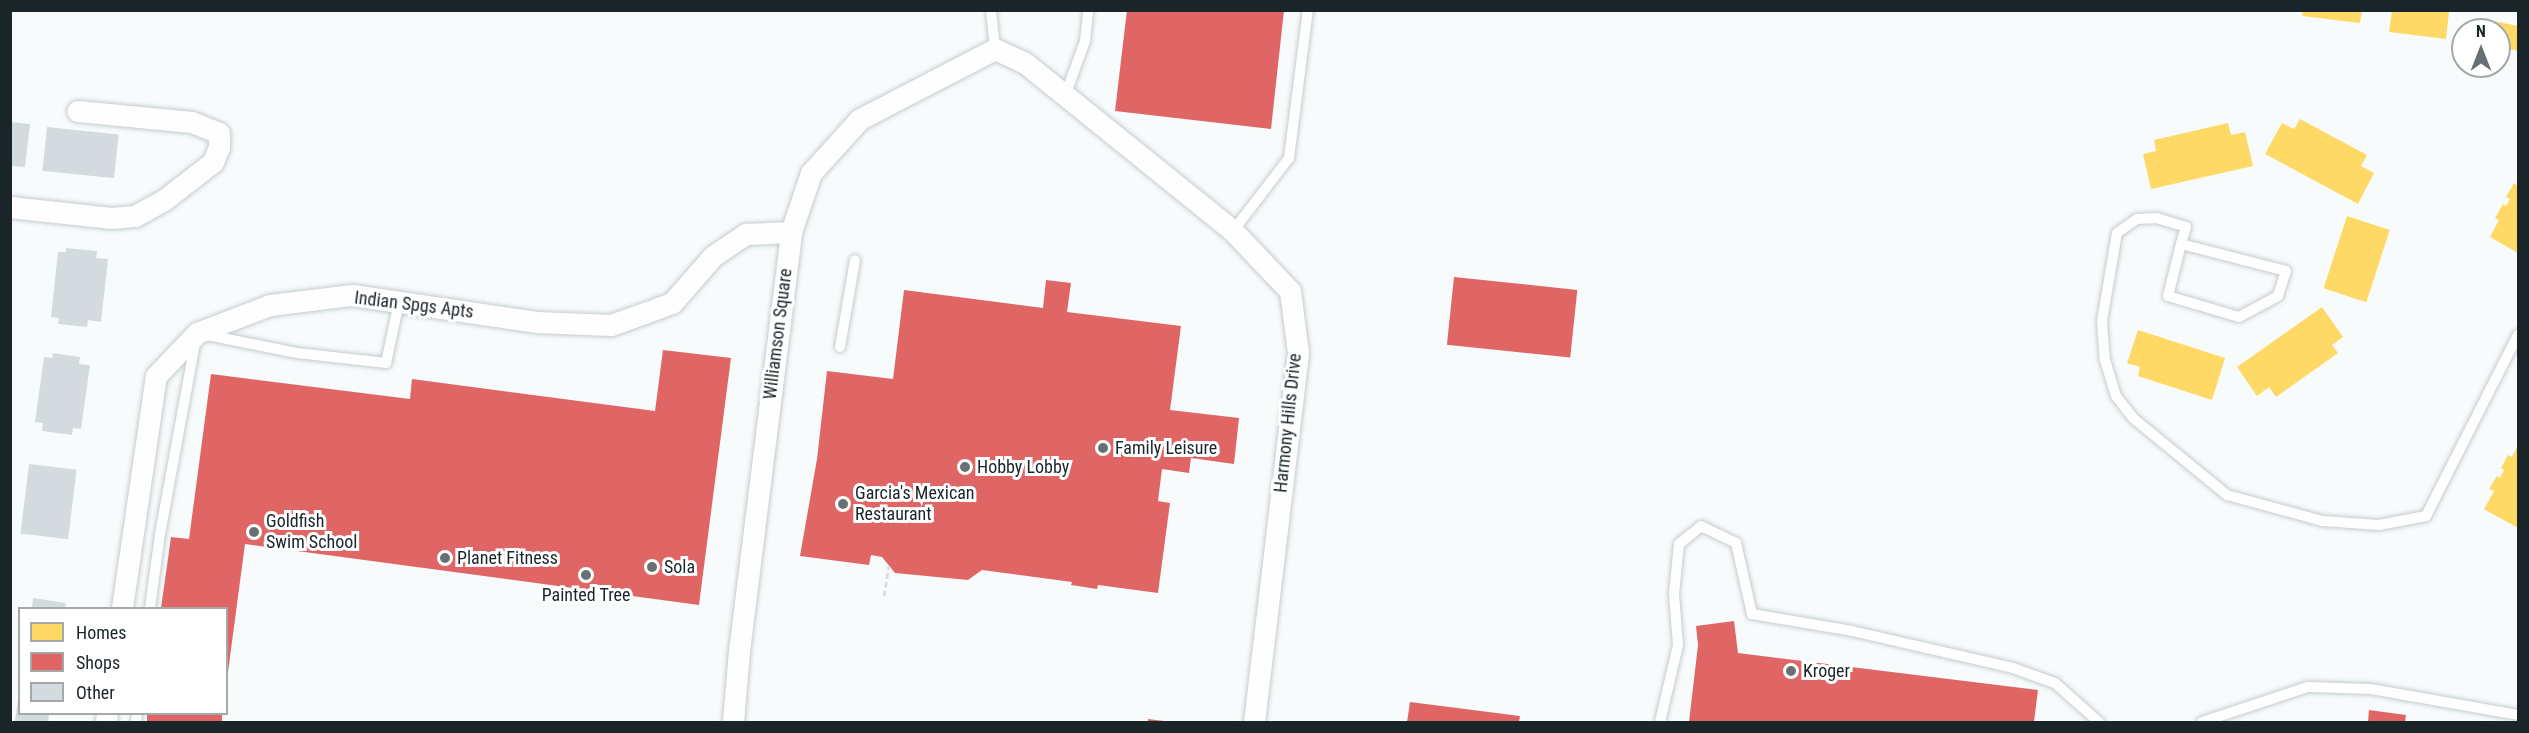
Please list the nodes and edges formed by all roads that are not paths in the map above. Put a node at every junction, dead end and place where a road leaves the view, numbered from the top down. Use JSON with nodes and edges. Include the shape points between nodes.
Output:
{"nodes":[{"id":1,"x":991,"y":10,"type":"edge"},
{"id":2,"x":1088,"y":10,"type":"edge"},
{"id":3,"x":1308,"y":10,"type":"edge"},
{"id":4,"x":995,"y":49,"type":"junction"},
{"id":5,"x":1065,"y":96,"type":"junction"},
{"id":6,"x":78,"y":111,"type":"dead end"},
{"id":7,"x":10,"y":207,"type":"edge"},
{"id":8,"x":1233,"y":231,"type":"junction"},
{"id":9,"x":791,"y":232,"type":"junction"},
{"id":10,"x":2181,"y":244,"type":"junction"},
{"id":11,"x":855,"y":260,"type":"dead end"},
{"id":12,"x":399,"y":302,"type":"junction"},
{"id":13,"x":197,"y":333,"type":"junction"},
{"id":14,"x":2518,"y":335,"type":"edge"},
{"id":15,"x":840,"y":347,"type":"dead end"},
{"id":16,"x":122,"y":607,"type":"edge"},
{"id":17,"x":150,"y":607,"type":"edge"},
{"id":18,"x":2518,"y":715,"type":"edge"},
{"id":19,"x":733,"y":723,"type":"edge"},
{"id":20,"x":1254,"y":723,"type":"edge"},
{"id":21,"x":1660,"y":723,"type":"edge"},
{"id":22,"x":2099,"y":723,"type":"edge"},
{"id":23,"x":2202,"y":723,"type":"edge"}],
"edges":[{"from":1,"to":4,"type":"lane"},
{"from":2,"to":5,"type":"lane","via":[[1085,41]]},
{"from":3,"to":8,"type":"lane","via":[[1289,158]]},
{"from":4,"to":5,"type":"street","name":"Harmony Hills Drive","via":[[1025,63]]},
{"from":4,"to":9,"type":"street","name":"Williamson Square","via":[[860,118],[811,173]]},
{"from":5,"to":8,"type":"street","name":"Harmony Hills Drive"},
{"from":6,"to":7,"type":"street","via":[[192,122],[219,133],[219,147],[213,162],[164,200],[135,216],[111,218]]},
{"from":8,"to":20,"type":"street","name":"Harmony Hills Drive","via":[[1290,291],[1298,353]]},
{"from":9,"to":12,"type":"street","name":"Indian Spgs Apts","via":[[746,234],[713,256],[672,303],[610,326],[536,322]]},
{"from":9,"to":19,"type":"street","name":"Williamson Square"},
{"from":10,"to":10,"type":"lane","via":[[2168,296],[2239,317],[2278,296],[2286,271]]},
{"from":10,"to":14,"type":"lane","via":[[2186,227],[2157,218],[2137,219],[2117,233],[2102,321],[2105,360],[2116,396],[2133,418],[2227,495],[2323,521],[2379,525],[2426,516]]},
{"from":11,"to":15,"type":"lane"},
{"from":12,"to":13,"type":"street","name":"Indian Spgs Apts","via":[[352,295],[270,305]]},
{"from":12,"to":13,"type":"lane","via":[[386,363],[297,353]]},
{"from":13,"to":16,"type":"street","name":"Indian Spgs Apts","via":[[156,376]]},
{"from":13,"to":17,"type":"lane"},
{"from":18,"to":23,"type":"lane","via":[[2371,688],[2308,687]]},
{"from":21,"to":22,"type":"lane","via":[[1678,645],[1674,594],[1678,544],[1701,526],[1736,543],[1752,614],[1852,631],[2013,668],[2055,683]]}]}
